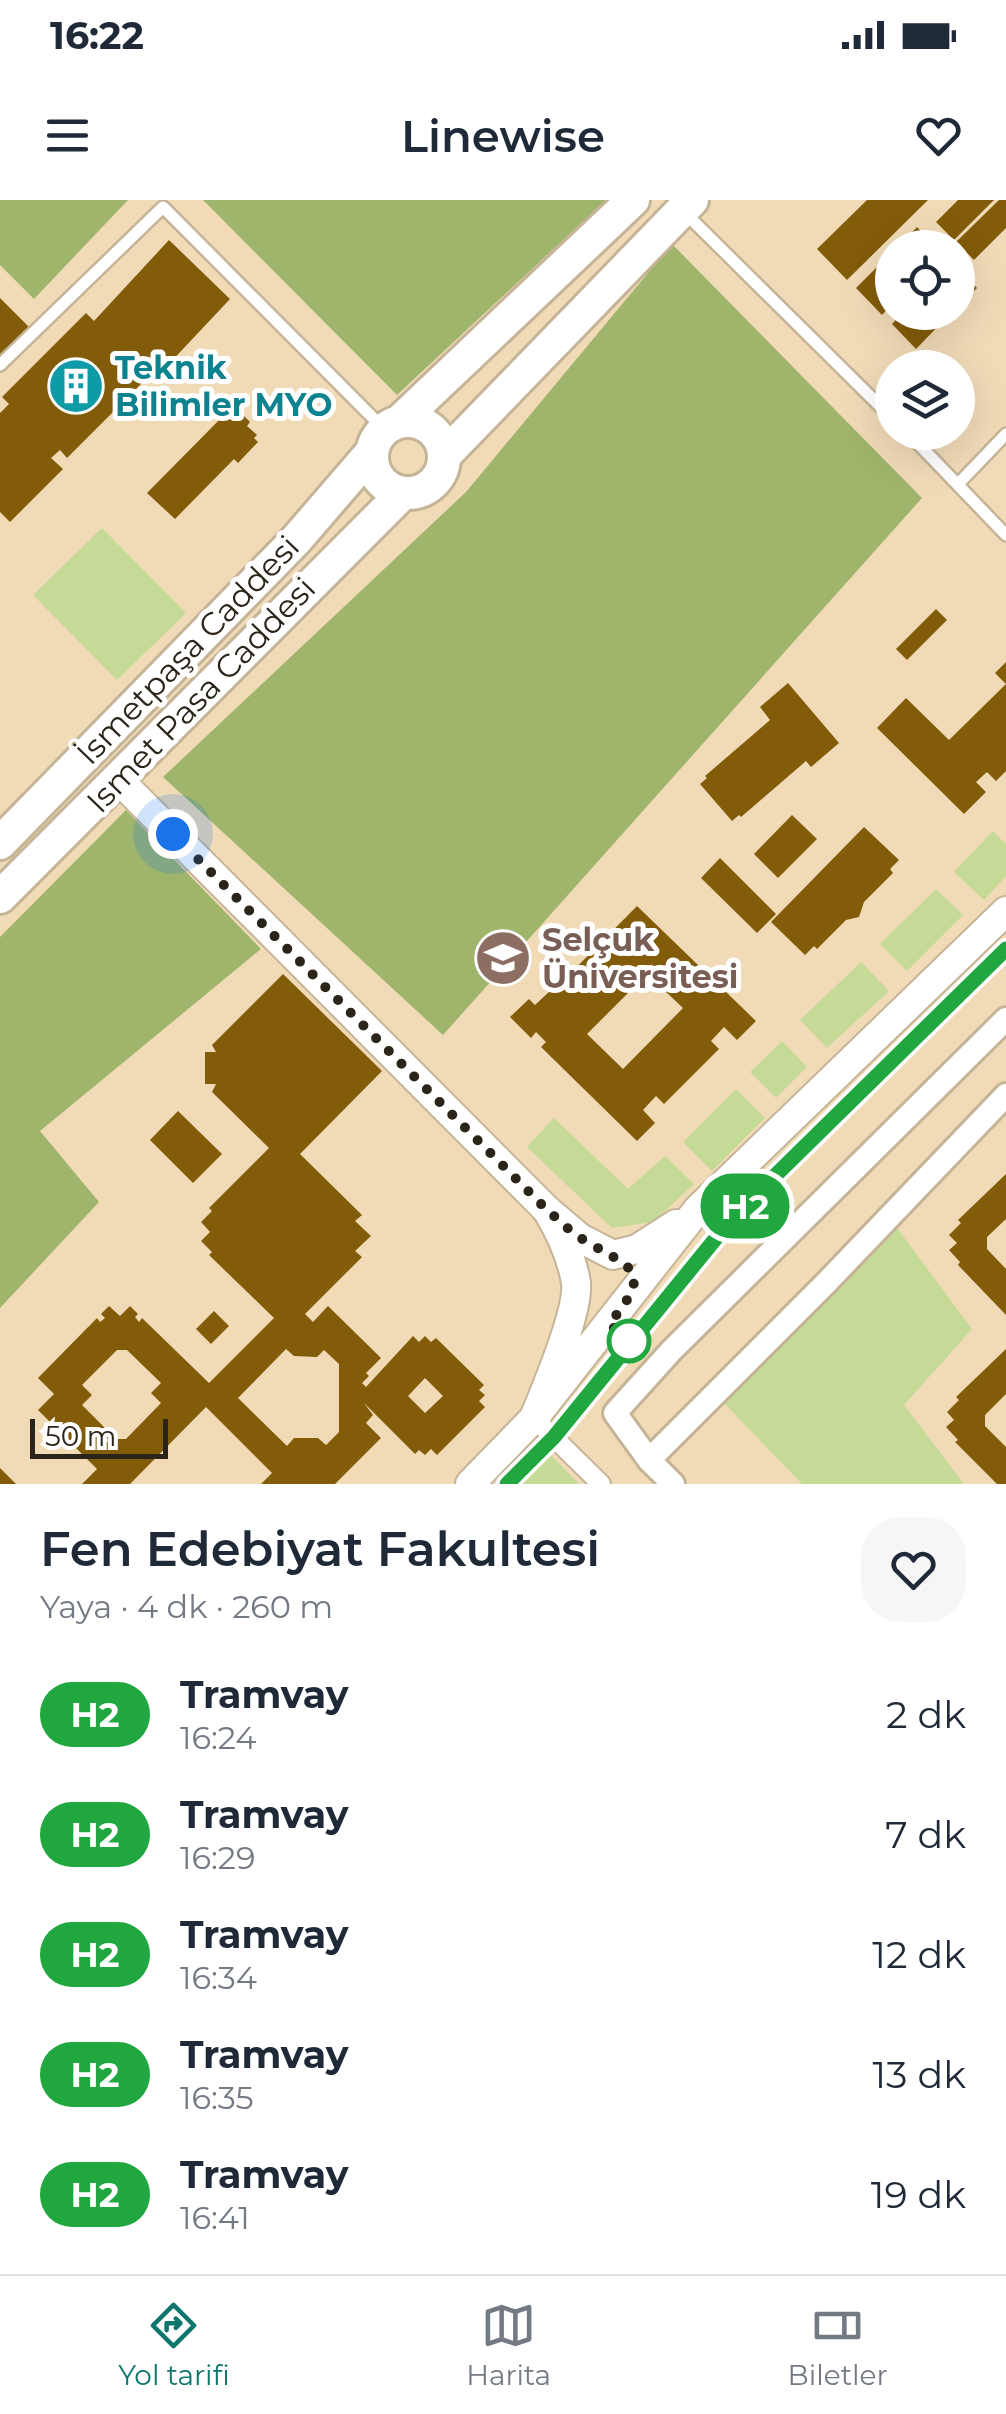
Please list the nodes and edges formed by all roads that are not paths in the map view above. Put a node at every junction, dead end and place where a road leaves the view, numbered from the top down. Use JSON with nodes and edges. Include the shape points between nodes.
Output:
{"nodes":[{"id":1,"x":633,"y":200,"type":"edge"},
{"id":2,"x":687,"y":205,"type":"edge"},
{"id":3,"x":0,"y":365,"type":"edge"},
{"id":4,"x":875,"y":400,"type":"edge"},
{"id":5,"x":385,"y":434,"type":"junction"},
{"id":6,"x":1006,"y":434,"type":"edge"},
{"id":7,"x":926,"y":450,"type":"edge"},
{"id":8,"x":445,"y":455,"type":"junction"},
{"id":9,"x":959,"y":483,"type":"junction"},
{"id":10,"x":403,"y":493,"type":"junction"},
{"id":11,"x":1006,"y":535,"type":"edge"},
{"id":12,"x":120,"y":780,"type":"junction"},
{"id":13,"x":0,"y":843,"type":"edge"},
{"id":14,"x":0,"y":898,"type":"edge"},
{"id":15,"x":1006,"y":911,"type":"edge"},
{"id":16,"x":1006,"y":1019,"type":"edge"},
{"id":17,"x":1006,"y":1095,"type":"edge"},
{"id":18,"x":698,"y":1209,"type":"junction"},
{"id":19,"x":547,"y":1210,"type":"junction"},
{"id":20,"x":613,"y":1255,"type":"junction"},
{"id":21,"x":576,"y":1286,"type":"junction"},
{"id":22,"x":628,"y":1302,"type":"junction"},
{"id":23,"x":534,"y":1418,"type":"junction"},
{"id":24,"x":649,"y":1460,"type":"junction"},
{"id":25,"x":470,"y":1484,"type":"edge"},
{"id":26,"x":602,"y":1484,"type":"edge"},
{"id":27,"x":673,"y":1484,"type":"edge"}],
"edges":[{"from":1,"to":5,"type":"main road","name":"İsmetpaşa Caddesi"},
{"from":2,"to":4,"type":"lane"},
{"from":2,"to":8,"type":"main road"},
{"from":3,"to":5,"type":"lane","via":[[163,207]]},
{"from":5,"to":8,"type":"main road","via":[[425,424]]},
{"from":5,"to":10,"type":"main road","via":[[376,475]]},
{"from":5,"to":13,"type":"main road","name":"İsmetpaşa Caddesi","via":[[296,540]]},
{"from":6,"to":9,"type":"lane"},
{"from":7,"to":9,"type":"lane"},
{"from":8,"to":10,"type":"main road","via":[[437,479]]},
{"from":9,"to":11,"type":"lane"},
{"from":10,"to":12,"type":"main road","name":"Ismet Pasa Caddesi"},
{"from":12,"to":14,"type":"main road","name":"Ismet Pasa Caddesi"},
{"from":12,"to":19,"type":"street"},
{"from":15,"to":18,"type":"street"},
{"from":16,"to":24,"type":"street","via":[[615,1413]]},
{"from":17,"to":24,"type":"street"},
{"from":18,"to":20,"type":"street","via":[[637,1250]]},
{"from":18,"to":22,"type":"street"},
{"from":19,"to":20,"type":"street"},
{"from":19,"to":21,"type":"street"},
{"from":20,"to":21,"type":"street","via":[[587,1261]]},
{"from":20,"to":22,"type":"street","via":[[633,1274]]},
{"from":21,"to":22,"type":"street","via":[[584,1302],[601,1312]]},
{"from":21,"to":23,"type":"street"},
{"from":22,"to":23,"type":"street"},
{"from":23,"to":25,"type":"street"},
{"from":23,"to":26,"type":"street"},
{"from":24,"to":27,"type":"street"}]}
